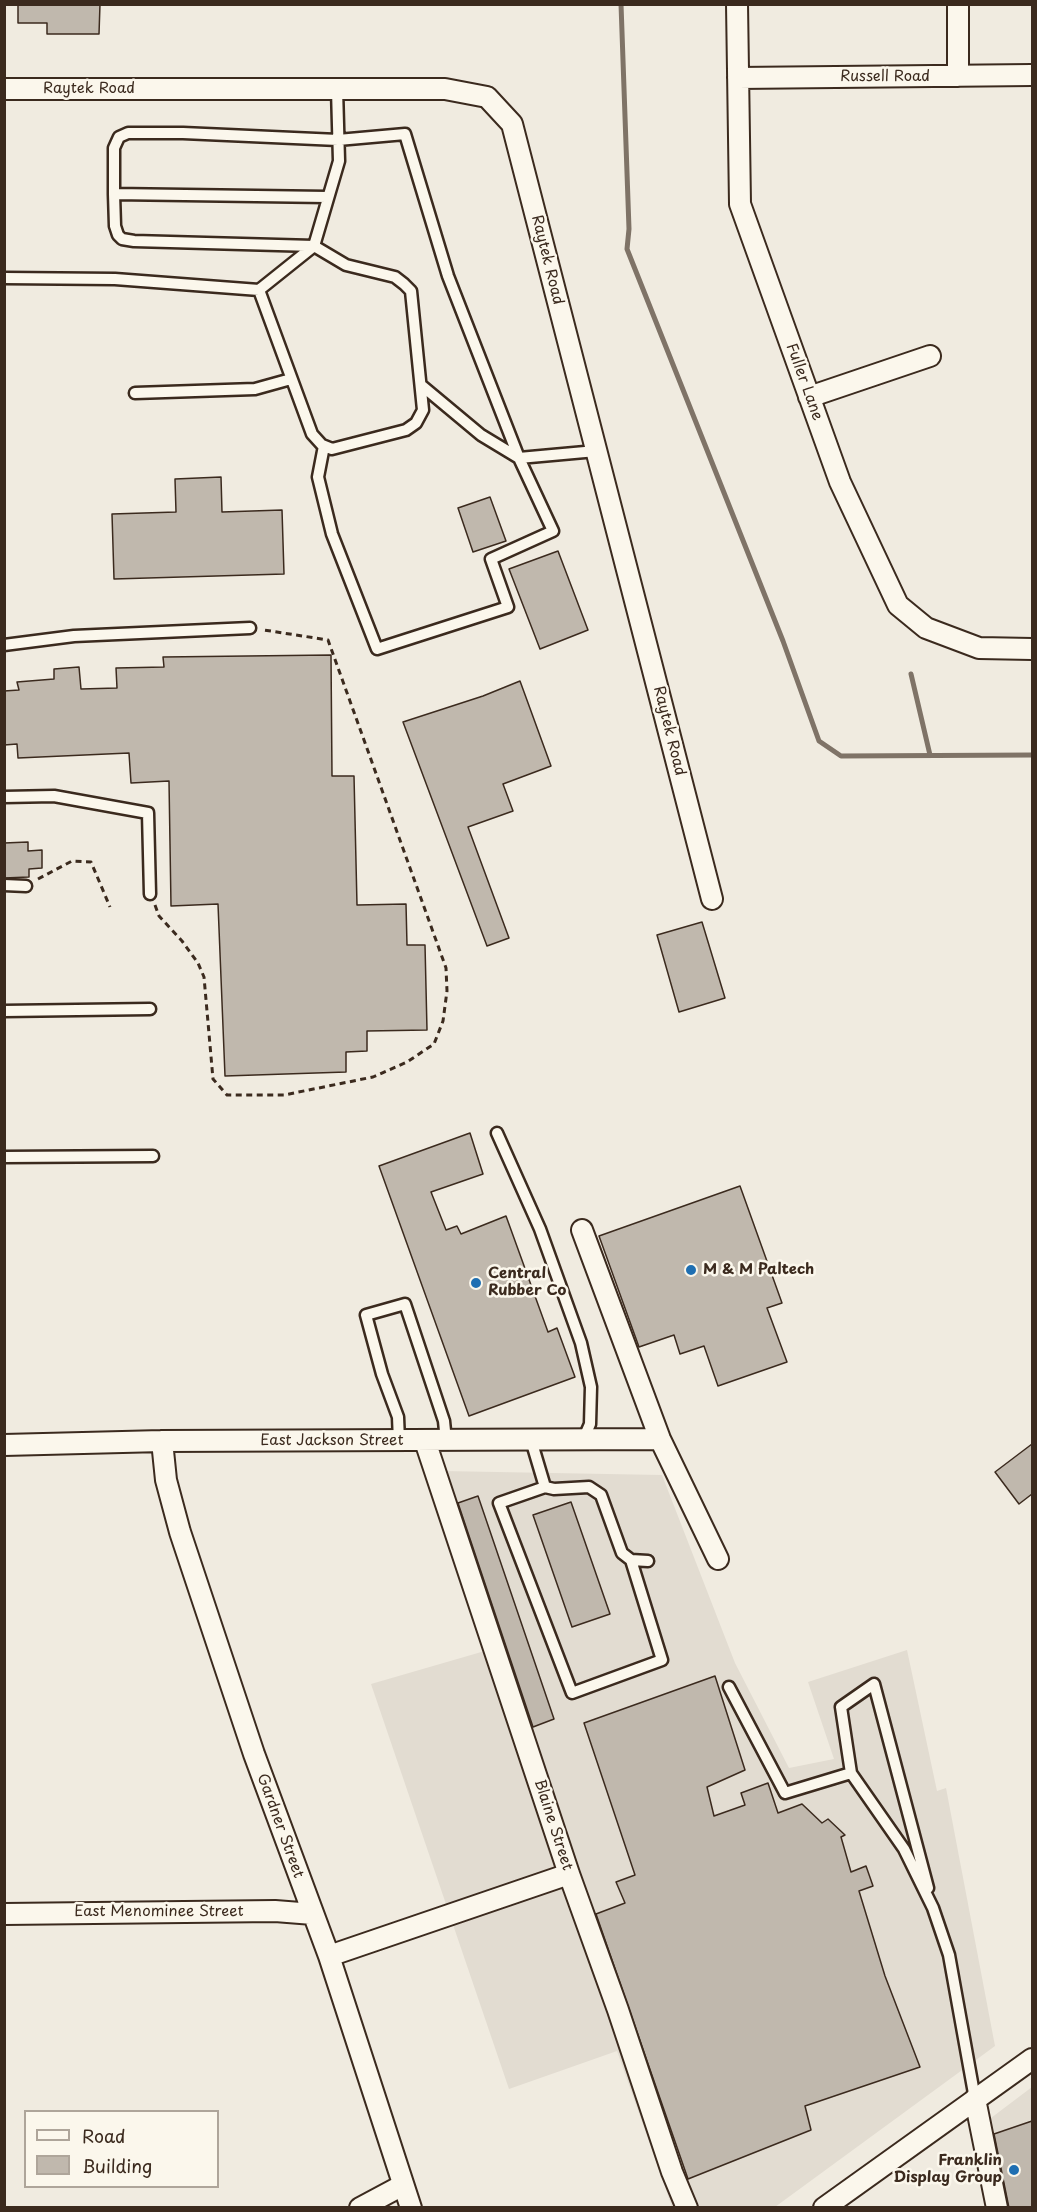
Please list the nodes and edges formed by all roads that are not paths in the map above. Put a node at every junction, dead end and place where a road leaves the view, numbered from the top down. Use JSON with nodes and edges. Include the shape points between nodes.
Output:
{"nodes":[{"id":1,"x":737,"y":4,"type":"edge"},
{"id":2,"x":958,"y":4,"type":"edge"},
{"id":3,"x":1032,"y":75,"type":"edge"},
{"id":4,"x":958,"y":76,"type":"junction"},
{"id":5,"x":738,"y":78,"type":"junction"},
{"id":6,"x":4,"y":89,"type":"edge"},
{"id":7,"x":337,"y":89,"type":"junction"},
{"id":8,"x":338,"y":140,"type":"junction"},
{"id":9,"x":114,"y":194,"type":"junction"},
{"id":10,"x":327,"y":197,"type":"junction"},
{"id":11,"x":314,"y":246,"type":"junction"},
{"id":12,"x":4,"y":278,"type":"edge"},
{"id":13,"x":259,"y":290,"type":"junction"},
{"id":14,"x":930,"y":356,"type":"dead end"},
{"id":15,"x":291,"y":379,"type":"junction"},
{"id":16,"x":421,"y":385,"type":"junction"},
{"id":17,"x":135,"y":393,"type":"dead end"},
{"id":18,"x":809,"y":397,"type":"junction"},
{"id":19,"x":324,"y":447,"type":"junction"},
{"id":20,"x":596,"y":451,"type":"junction"},
{"id":21,"x":519,"y":458,"type":"junction"},
{"id":22,"x":250,"y":627,"type":"road end"},
{"id":23,"x":4,"y":645,"type":"edge"},
{"id":24,"x":1032,"y":649,"type":"edge"},
{"id":25,"x":4,"y":797,"type":"edge"},
{"id":26,"x":4,"y":885,"type":"edge"},
{"id":27,"x":26,"y":886,"type":"road end"},
{"id":28,"x":150,"y":894,"type":"road end"},
{"id":29,"x":712,"y":900,"type":"dead end"},
{"id":30,"x":150,"y":1009,"type":"dead end"},
{"id":31,"x":4,"y":1011,"type":"edge"},
{"id":32,"x":497,"y":1133,"type":"dead end"},
{"id":33,"x":153,"y":1156,"type":"dead end"},
{"id":34,"x":4,"y":1157,"type":"edge"},
{"id":35,"x":582,"y":1230,"type":"dead end"},
{"id":36,"x":660,"y":1439,"type":"junction"},
{"id":37,"x":531,"y":1440,"type":"junction"},
{"id":38,"x":583,"y":1440,"type":"junction"},
{"id":39,"x":162,"y":1441,"type":"junction"},
{"id":40,"x":399,"y":1441,"type":"junction"},
{"id":41,"x":425,"y":1441,"type":"junction"},
{"id":42,"x":446,"y":1441,"type":"junction"},
{"id":43,"x":4,"y":1445,"type":"edge"},
{"id":44,"x":545,"y":1487,"type":"junction"},
{"id":45,"x":718,"y":1559,"type":"dead end"},
{"id":46,"x":631,"y":1560,"type":"junction"},
{"id":47,"x":648,"y":1562,"type":"dead end"},
{"id":48,"x":729,"y":1687,"type":"dead end"},
{"id":49,"x":851,"y":1773,"type":"junction"},
{"id":50,"x":569,"y":1875,"type":"junction"},
{"id":51,"x":934,"y":1909,"type":"junction"},
{"id":52,"x":4,"y":1914,"type":"edge"},
{"id":53,"x":313,"y":1914,"type":"junction"},
{"id":54,"x":329,"y":1956,"type":"junction"},
{"id":55,"x":1032,"y":2059,"type":"edge"},
{"id":56,"x":975,"y":2099,"type":"junction"},
{"id":57,"x":403,"y":2185,"type":"junction"},
{"id":58,"x":360,"y":2208,"type":"edge"},
{"id":59,"x":411,"y":2208,"type":"edge"},
{"id":60,"x":687,"y":2208,"type":"edge"},
{"id":61,"x":824,"y":2208,"type":"edge"},
{"id":62,"x":997,"y":2208,"type":"edge"}],
"edges":[{"from":1,"to":5,"type":"street","name":"Fuller Lane"},
{"from":2,"to":4,"type":"street"},
{"from":3,"to":4,"type":"street","name":"Russell Road"},
{"from":4,"to":5,"type":"street","name":"Russell Road"},
{"from":5,"to":18,"type":"street","name":"Fuller Lane","via":[[740,204]]},
{"from":6,"to":7,"type":"street","name":"Raytek Road"},
{"from":7,"to":8,"type":"lane"},
{"from":7,"to":20,"type":"street","name":"Raytek Road","via":[[445,90],[487,97],[512,124]]},
{"from":8,"to":9,"type":"lane","via":[[128,134],[119,137],[114,148]]},
{"from":8,"to":10,"type":"lane","via":[[339,160]]},
{"from":8,"to":21,"type":"lane","via":[[405,134],[448,276]]},
{"from":9,"to":10,"type":"lane"},
{"from":9,"to":11,"type":"lane","via":[[115,226],[122,239]]},
{"from":10,"to":11,"type":"lane"},
{"from":11,"to":13,"type":"lane"},
{"from":11,"to":16,"type":"lane","via":[[346,265],[395,277],[411,291]]},
{"from":12,"to":13,"type":"lane","via":[[115,279]]},
{"from":13,"to":15,"type":"lane"},
{"from":14,"to":18,"type":"street"},
{"from":15,"to":17,"type":"lane","via":[[255,388]]},
{"from":15,"to":19,"type":"lane","via":[[312,434]]},
{"from":16,"to":19,"type":"lane","via":[[423,410],[416,423],[406,430],[332,449]]},
{"from":16,"to":21,"type":"lane","via":[[481,435]]},
{"from":18,"to":24,"type":"street","name":"Fuller Lane","via":[[840,482],[898,605],[926,628],[979,648]]},
{"from":19,"to":21,"type":"lane","via":[[318,477],[332,534],[377,649],[508,607],[491,559],[553,531]]},
{"from":20,"to":21,"type":"lane"},
{"from":20,"to":29,"type":"street","name":"Raytek Road"},
{"from":22,"to":23,"type":"lane","via":[[74,636]]},
{"from":25,"to":28,"type":"lane","via":[[54,796],[148,813]]},
{"from":26,"to":27,"type":"lane"},
{"from":30,"to":31,"type":"lane"},
{"from":32,"to":38,"type":"lane","via":[[540,1229],[581,1343],[591,1387],[590,1424]]},
{"from":33,"to":34,"type":"lane"},
{"from":35,"to":36,"type":"street"},
{"from":36,"to":38,"type":"street","name":"East Jackson Street"},
{"from":36,"to":45,"type":"street"},
{"from":37,"to":38,"type":"street","name":"East Jackson Street"},
{"from":37,"to":42,"type":"street","name":"East Jackson Street"},
{"from":37,"to":44,"type":"lane"},
{"from":39,"to":40,"type":"street","name":"East Jackson Street"},
{"from":39,"to":43,"type":"street","name":"East Jackson Street"},
{"from":39,"to":53,"type":"street","name":"Gardner Street","via":[[166,1480],[180,1532],[254,1754]]},
{"from":40,"to":41,"type":"street","name":"East Jackson Street"},
{"from":40,"to":42,"type":"lane","via":[[398,1417],[366,1315],[405,1304],[444,1421]]},
{"from":41,"to":42,"type":"street","name":"East Jackson Street"},
{"from":41,"to":50,"type":"street","name":"Blaine Street"},
{"from":44,"to":46,"type":"lane","via":[[589,1487],[602,1496],[622,1553]]},
{"from":44,"to":46,"type":"lane","via":[[499,1503],[572,1693],[662,1660]]},
{"from":46,"to":47,"type":"lane"},
{"from":48,"to":49,"type":"lane","via":[[785,1793]]},
{"from":49,"to":51,"type":"lane","via":[[904,1849]]},
{"from":49,"to":51,"type":"lane","via":[[841,1707],[874,1684]]},
{"from":50,"to":54,"type":"street"},
{"from":50,"to":60,"type":"street","name":"Blaine Street"},
{"from":51,"to":56,"type":"lane","via":[[949,1955]]},
{"from":52,"to":53,"type":"street","name":"East Menominee Street"},
{"from":53,"to":54,"type":"street","name":"Gardner Street"},
{"from":54,"to":57,"type":"street","name":"Gardner Street"},
{"from":55,"to":56,"type":"street"},
{"from":56,"to":61,"type":"street"},
{"from":56,"to":62,"type":"street"},
{"from":57,"to":58,"type":"street"},
{"from":57,"to":59,"type":"street","name":"Gardner Street"}]}
